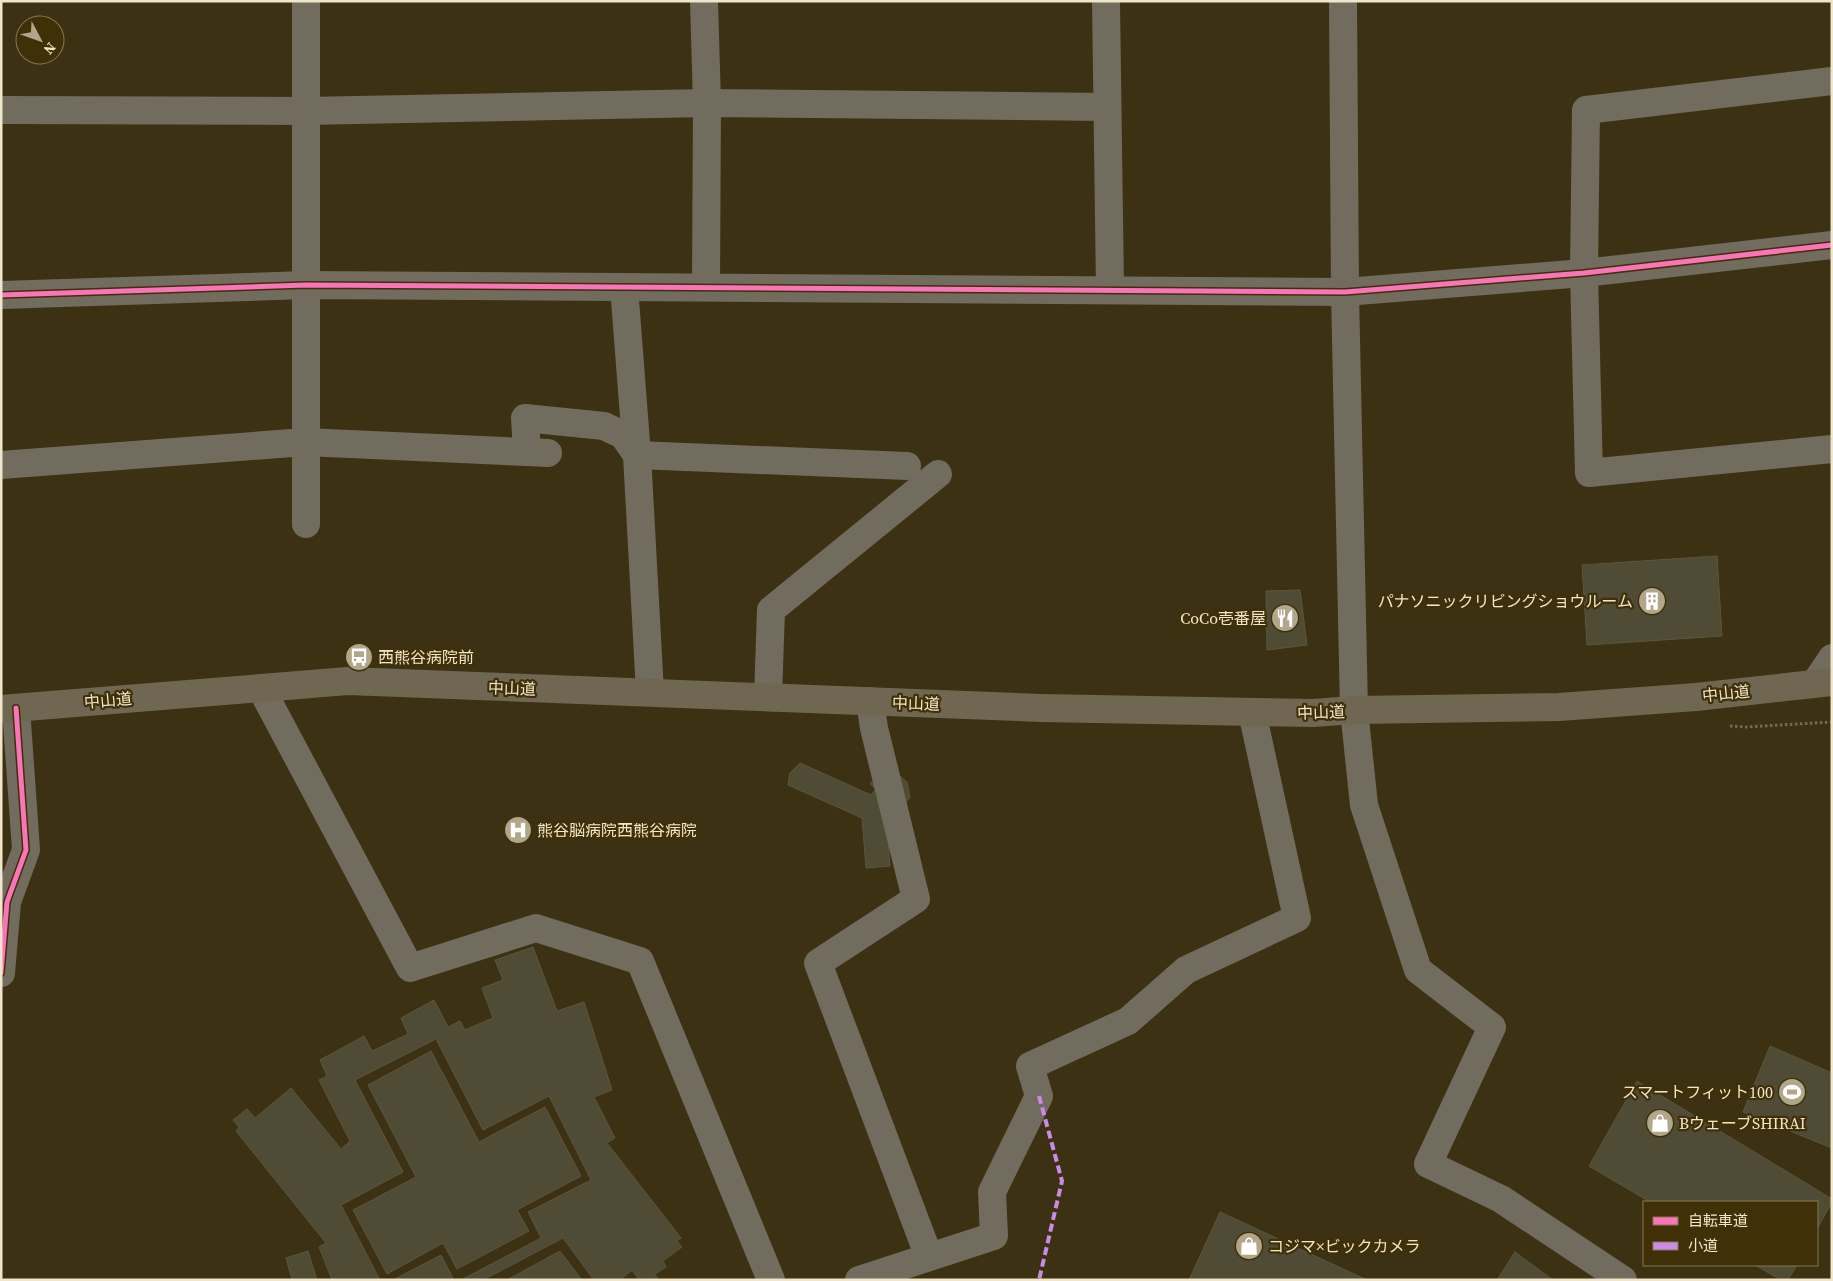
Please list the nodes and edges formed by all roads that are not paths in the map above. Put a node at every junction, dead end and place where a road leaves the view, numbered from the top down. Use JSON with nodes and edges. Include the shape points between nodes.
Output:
{"nodes":[{"id":1,"x":306,"y":1,"type":"edge"},
{"id":2,"x":704,"y":1,"type":"edge"},
{"id":3,"x":1106,"y":1,"type":"edge"},
{"id":4,"x":1344,"y":1,"type":"edge"},
{"id":5,"x":1832,"y":81,"type":"edge"},
{"id":6,"x":707,"y":103,"type":"junction"},
{"id":7,"x":1107,"y":107,"type":"junction"},
{"id":8,"x":1,"y":110,"type":"edge"},
{"id":9,"x":305,"y":111,"type":"junction"},
{"id":10,"x":1832,"y":245,"type":"edge"},
{"id":11,"x":1584,"y":273,"type":"junction"},
{"id":12,"x":306,"y":285,"type":"junction"},
{"id":13,"x":624,"y":287,"type":"junction"},
{"id":14,"x":706,"y":287,"type":"junction"},
{"id":15,"x":1110,"y":290,"type":"junction"},
{"id":16,"x":1345,"y":292,"type":"junction"},
{"id":17,"x":1,"y":295,"type":"edge"},
{"id":18,"x":305,"y":442,"type":"junction"},
{"id":19,"x":1832,"y":449,"type":"edge"},
{"id":20,"x":637,"y":455,"type":"junction"},
{"id":21,"x":1,"y":465,"type":"edge"},
{"id":22,"x":907,"y":466,"type":"dead end"},
{"id":23,"x":938,"y":474,"type":"dead end"},
{"id":24,"x":306,"y":524,"type":"dead end"},
{"id":25,"x":1832,"y":658,"type":"edge"},
{"id":26,"x":1823,"y":683,"type":"edge"},
{"id":27,"x":261,"y":688,"type":"junction"},
{"id":28,"x":650,"y":692,"type":"junction"},
{"id":29,"x":768,"y":697,"type":"junction"},
{"id":30,"x":870,"y":701,"type":"junction"},
{"id":31,"x":9,"y":708,"type":"edge"},
{"id":32,"x":1354,"y":710,"type":"junction"},
{"id":33,"x":1252,"y":712,"type":"junction"},
{"id":34,"x":1,"y":973,"type":"edge"},
{"id":35,"x":930,"y":1256,"type":"junction"},
{"id":36,"x":771,"y":1280,"type":"edge"},
{"id":37,"x":859,"y":1280,"type":"edge"},
{"id":38,"x":1623,"y":1280,"type":"edge"}],
"edges":[{"from":1,"to":9,"type":"street"},
{"from":2,"to":6,"type":"street"},
{"from":3,"to":7,"type":"street"},
{"from":4,"to":16,"type":"street"},
{"from":5,"to":11,"type":"street","via":[[1586,110]]},
{"from":6,"to":7,"type":"street"},
{"from":6,"to":9,"type":"street"},
{"from":6,"to":14,"type":"street"},
{"from":7,"to":15,"type":"street"},
{"from":8,"to":9,"type":"street"},
{"from":9,"to":12,"type":"street"},
{"from":10,"to":11,"type":"street"},
{"from":11,"to":16,"type":"street"},
{"from":11,"to":19,"type":"street","via":[[1589,473]]},
{"from":12,"to":13,"type":"street"},
{"from":12,"to":17,"type":"street"},
{"from":12,"to":18,"type":"street"},
{"from":13,"to":14,"type":"street"},
{"from":13,"to":20,"type":"street"},
{"from":14,"to":15,"type":"street"},
{"from":15,"to":16,"type":"street"},
{"from":16,"to":32,"type":"street"},
{"from":18,"to":20,"type":"street","via":[[538,452],[525,418],[604,426],[623,436]]},
{"from":18,"to":21,"type":"street"},
{"from":18,"to":24,"type":"street"},
{"from":20,"to":22,"type":"street"},
{"from":20,"to":28,"type":"street"},
{"from":23,"to":29,"type":"street","via":[[771,610]]},
{"from":25,"to":26,"type":"street"},
{"from":26,"to":32,"type":"highway","name":"中山道","via":[[1559,707]]},
{"from":27,"to":28,"type":"highway","name":"中山道","via":[[348,682]]},
{"from":27,"to":31,"type":"highway","name":"中山道"},
{"from":27,"to":36,"type":"street","via":[[410,968],[536,928],[640,961]]},
{"from":28,"to":29,"type":"highway","name":"中山道"},
{"from":29,"to":30,"type":"highway","name":"中山道"},
{"from":30,"to":33,"type":"highway","name":"中山道"},
{"from":30,"to":35,"type":"street","via":[[916,899],[818,963]]},
{"from":31,"to":34,"type":"street","via":[[26,850],[7,902]]},
{"from":32,"to":33,"type":"highway","name":"中山道"},
{"from":32,"to":38,"type":"street","via":[[1364,805],[1418,970],[1492,1027],[1428,1164],[1501,1199]]},
{"from":33,"to":35,"type":"street","via":[[1297,918],[1186,970],[1128,1020],[1030,1066],[1038,1096],[992,1192],[994,1236]]},
{"from":35,"to":37,"type":"street"}]}
